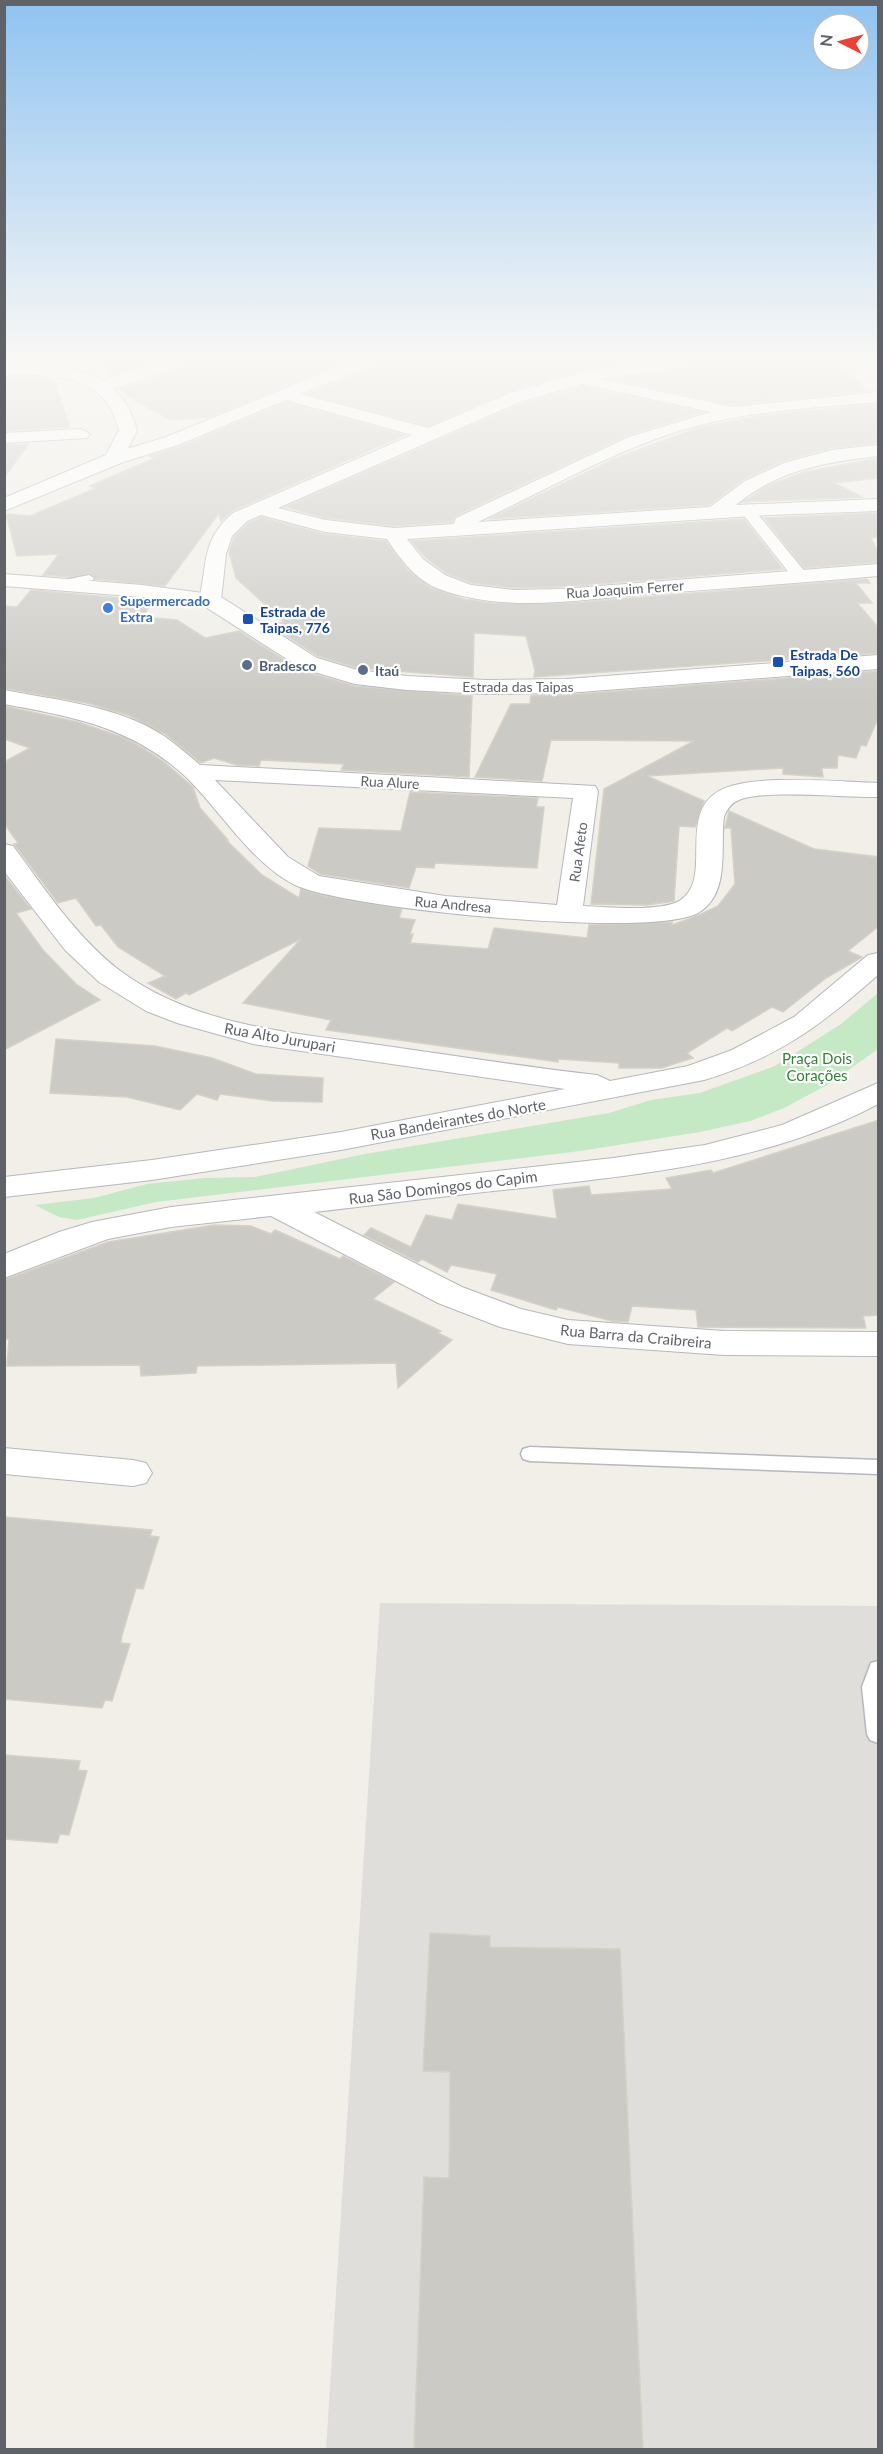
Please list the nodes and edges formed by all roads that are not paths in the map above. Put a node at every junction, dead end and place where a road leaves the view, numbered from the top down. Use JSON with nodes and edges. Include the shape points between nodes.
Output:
{"nodes":[{"id":1,"x":74,"y":476,"type":"edge"},
{"id":2,"x":332,"y":476,"type":"edge"},
{"id":3,"x":563,"y":476,"type":"edge"},
{"id":4,"x":772,"y":476,"type":"edge"},
{"id":5,"x":4,"y":505,"type":"edge"},
{"id":6,"x":879,"y":505,"type":"edge"},
{"id":7,"x":257,"y":508,"type":"junction"},
{"id":8,"x":747,"y":510,"type":"junction"},
{"id":9,"x":715,"y":513,"type":"junction"},
{"id":10,"x":444,"y":531,"type":"junction"},
{"id":11,"x":394,"y":534,"type":"junction"},
{"id":12,"x":879,"y":570,"type":"edge"},
{"id":13,"x":800,"y":576,"type":"junction"},
{"id":14,"x":89,"y":578,"type":"dead end"},
{"id":15,"x":4,"y":580,"type":"edge"},
{"id":16,"x":56,"y":583,"type":"junction"},
{"id":17,"x":4,"y":587,"type":"edge"},
{"id":18,"x":162,"y":591,"type":"junction"},
{"id":19,"x":210,"y":600,"type":"junction"},
{"id":20,"x":879,"y":662,"type":"edge"},
{"id":21,"x":4,"y":698,"type":"edge"},
{"id":22,"x":194,"y":772,"type":"junction"},
{"id":23,"x":879,"y":789,"type":"edge"},
{"id":24,"x":586,"y":791,"type":"joint"},
{"id":25,"x":4,"y":852,"type":"edge"},
{"id":26,"x":569,"y":913,"type":"junction"},
{"id":27,"x":879,"y":961,"type":"edge"},
{"id":28,"x":622,"y":1088,"type":"junction"},
{"id":29,"x":879,"y":1092,"type":"edge"},
{"id":30,"x":4,"y":1187,"type":"edge"},
{"id":31,"x":276,"y":1206,"type":"junction"},
{"id":32,"x":4,"y":1267,"type":"edge"},
{"id":33,"x":879,"y":1344,"type":"edge"},
{"id":34,"x":530,"y":1454,"type":"dead end"},
{"id":35,"x":4,"y":1461,"type":"edge"},
{"id":36,"x":879,"y":1467,"type":"edge"},
{"id":37,"x":133,"y":1473,"type":"dead end"},
{"id":38,"x":879,"y":1669,"type":"edge"},
{"id":39,"x":879,"y":1734,"type":"edge"}],
"edges":[{"from":1,"to":5,"type":"street"},
{"from":2,"to":7,"type":"street"},
{"from":3,"to":10,"type":"street"},
{"from":4,"to":9,"type":"street","via":[[731,498]]},
{"from":6,"to":8,"type":"street"},
{"from":7,"to":11,"type":"street","via":[[325,526]]},
{"from":7,"to":19,"type":"street","via":[[227,526],[220,536]]},
{"from":8,"to":9,"type":"street"},
{"from":8,"to":13,"type":"street"},
{"from":9,"to":10,"type":"street"},
{"from":10,"to":11,"type":"street"},
{"from":11,"to":13,"type":"street","name":"Rua Joaquim Ferrer","via":[[412,560],[431,576],[479,592],[575,593]]},
{"from":12,"to":13,"type":"street","name":"Rua Joaquim Ferrer"},
{"from":14,"to":16,"type":"lane"},
{"from":15,"to":16,"type":"street","name":"Estrada das Taipas"},
{"from":16,"to":18,"type":"street","name":"Estrada das Taipas"},
{"from":17,"to":18,"type":"street","name":"Estrada das Taipas","via":[[128,597]]},
{"from":18,"to":19,"type":"street","name":"Estrada das Taipas"},
{"from":19,"to":20,"type":"street","name":"Estrada das Taipas","via":[[309,663],[355,677],[406,683],[567,686]]},
{"from":21,"to":22,"type":"street","name":"Rua Andresa","via":[[79,711],[138,731]]},
{"from":22,"to":24,"type":"street","name":"Rua Alure"},
{"from":22,"to":26,"type":"street","name":"Rua Andresa","via":[[279,863],[313,883],[403,899]]},
{"from":23,"to":26,"type":"street","name":"Rua Andresa","via":[[770,790],[728,796],[715,806],[709,826],[709,880],[701,897],[689,906],[658,914]]},
{"from":24,"to":26,"type":"street","name":"Rua Afeto"},
{"from":25,"to":28,"type":"street","name":"Rua Alto Jurupari","via":[[89,960],[127,989],[187,1017],[325,1046]]},
{"from":27,"to":28,"type":"street","name":"Rua Bandeirantes do Norte","via":[[817,1013],[763,1048],[693,1074]]},
{"from":28,"to":30,"type":"street","name":"Rua Bandeirantes do Norte","via":[[235,1158]]},
{"from":29,"to":31,"type":"street","name":"Rua São Domingos do Capim","via":[[800,1131],[741,1148],[667,1161]]},
{"from":31,"to":32,"type":"street","name":"Rua São Domingos do Capim","via":[[212,1210],[132,1222],[63,1239]]},
{"from":31,"to":33,"type":"street","name":"Rua Barra da Craibreira","via":[[450,1295],[512,1319],[568,1332],[724,1343]]},
{"from":34,"to":36,"type":"lane"},
{"from":35,"to":37,"type":"street"},
{"from":38,"to":39,"type":"lane","via":[[872,1687]]}]}
